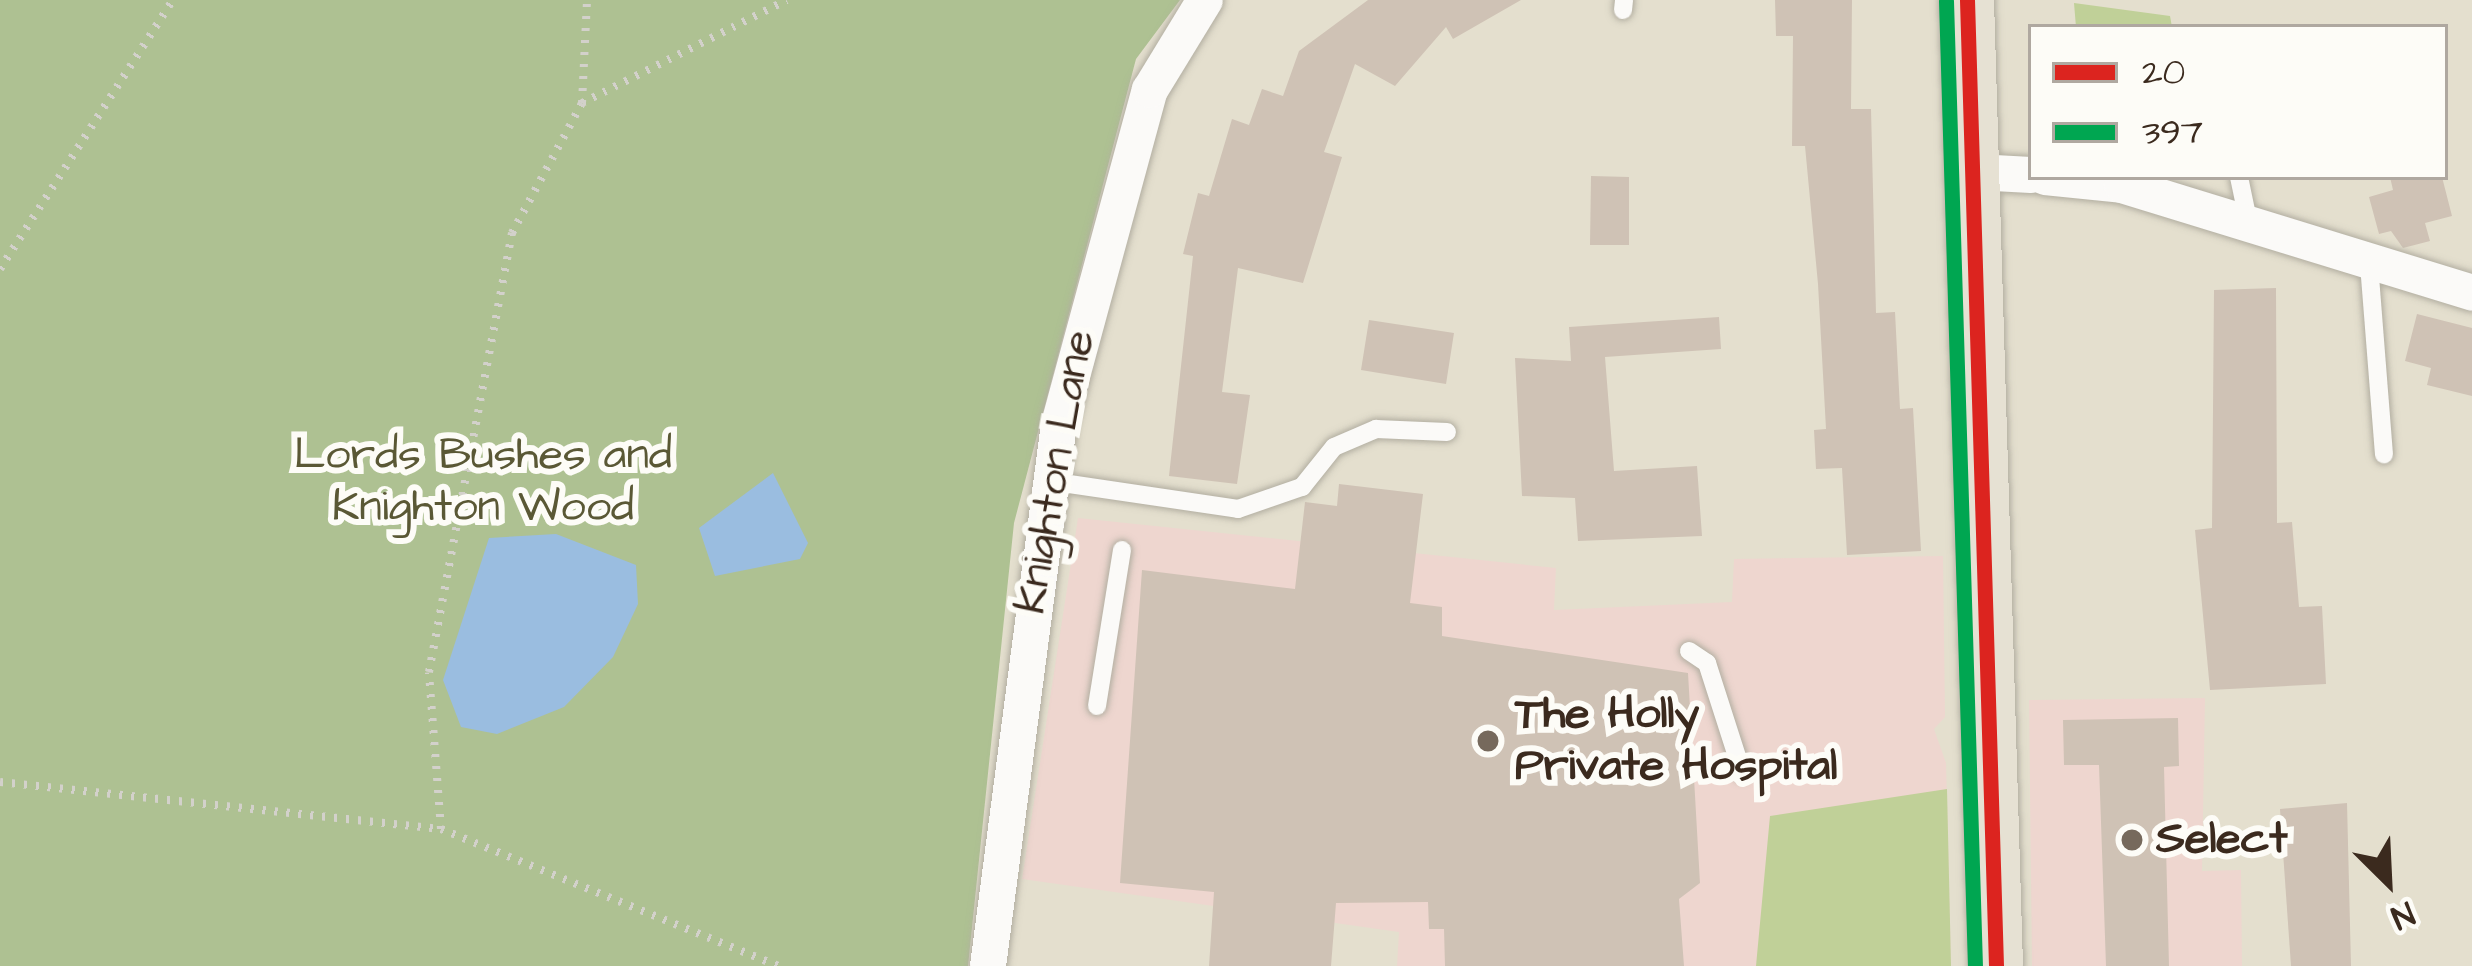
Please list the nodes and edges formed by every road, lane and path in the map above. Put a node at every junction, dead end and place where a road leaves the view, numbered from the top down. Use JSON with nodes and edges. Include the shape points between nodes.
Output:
{"nodes":[{"id":1,"x":173,"y":0,"type":"edge"},
{"id":2,"x":587,"y":0,"type":"edge"},
{"id":3,"x":787,"y":0,"type":"edge"},
{"id":4,"x":1205,"y":0,"type":"edge"},
{"id":5,"x":1966,"y":0,"type":"edge"},
{"id":6,"x":582,"y":103,"type":"junction"},
{"id":7,"x":1976,"y":172,"type":"junction"},
{"id":8,"x":2028,"y":176,"type":"edge"},
{"id":9,"x":2074,"y":180,"type":"edge"},
{"id":10,"x":2240,"y":180,"type":"edge"},
{"id":11,"x":2249,"y":226,"type":"junction"},
{"id":12,"x":2369,"y":264,"type":"junction"},
{"id":13,"x":0,"y":268,"type":"edge"},
{"id":14,"x":2472,"y":292,"type":"edge"},
{"id":15,"x":1447,"y":432,"type":"dead end"},
{"id":16,"x":2384,"y":454,"type":"dead end"},
{"id":17,"x":1049,"y":481,"type":"junction"},
{"id":18,"x":1122,"y":550,"type":"dead end"},
{"id":19,"x":1688,"y":651,"type":"dead end"},
{"id":20,"x":1097,"y":706,"type":"dead end"},
{"id":21,"x":1742,"y":772,"type":"dead end"},
{"id":22,"x":0,"y":782,"type":"edge"},
{"id":23,"x":441,"y":829,"type":"junction"},
{"id":24,"x":779,"y":966,"type":"edge"},
{"id":25,"x":988,"y":966,"type":"edge"},
{"id":26,"x":1996,"y":966,"type":"edge"}],
"edges":[{"from":1,"to":13,"type":"path"},
{"from":2,"to":6,"type":"path"},
{"from":3,"to":6,"type":"path"},
{"from":4,"to":17,"type":"street","name":"Knighton Lane","via":[[1150,90]]},
{"from":5,"to":7,"type":"main road"},
{"from":6,"to":23,"type":"path","via":[[508,256],[429,672]]},
{"from":7,"to":8,"type":"street"},
{"from":7,"to":26,"type":"main road"},
{"from":9,"to":11,"type":"street","via":[[2122,185]]},
{"from":10,"to":11,"type":"lane"},
{"from":11,"to":12,"type":"street"},
{"from":12,"to":14,"type":"street"},
{"from":12,"to":16,"type":"lane"},
{"from":15,"to":17,"type":"lane","via":[[1376,429],[1334,447],[1302,487],[1238,508]]},
{"from":17,"to":25,"type":"street","name":"Knighton Lane"},
{"from":18,"to":20,"type":"lane"},
{"from":19,"to":21,"type":"lane","via":[[1707,663]]},
{"from":22,"to":23,"type":"path"},
{"from":23,"to":24,"type":"path"}]}
